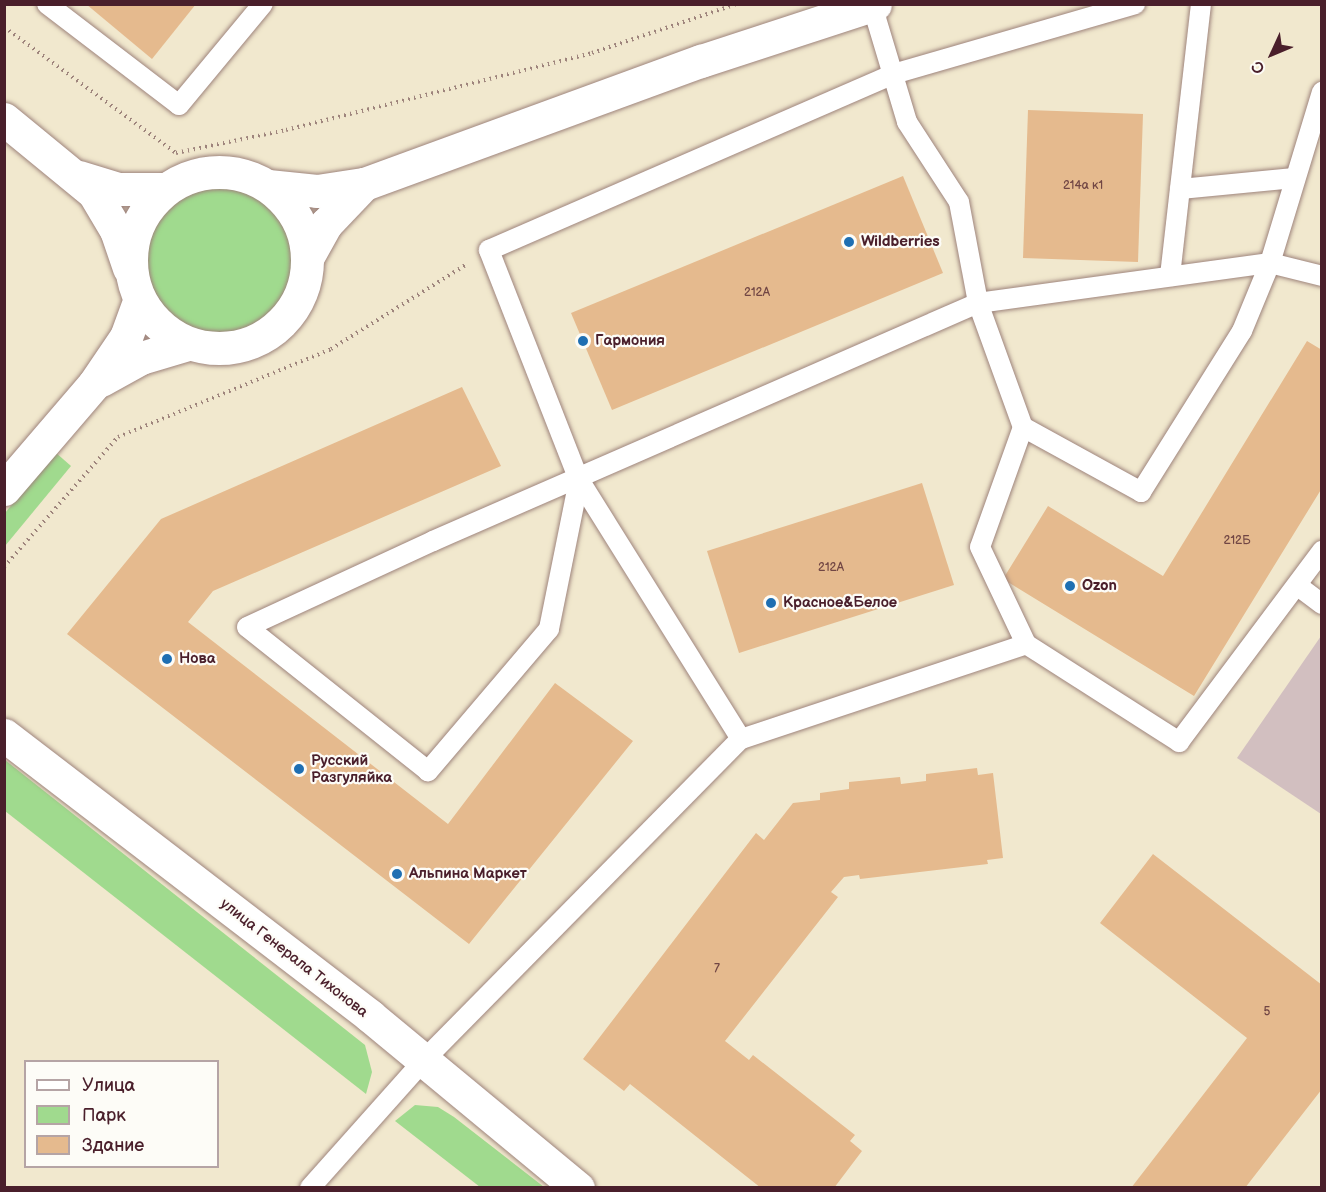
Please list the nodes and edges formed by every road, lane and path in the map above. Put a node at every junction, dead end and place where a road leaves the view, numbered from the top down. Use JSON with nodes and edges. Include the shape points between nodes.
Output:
{"nodes":[{"id":1,"x":47,"y":4,"type":"edge"},
{"id":2,"x":263,"y":4,"type":"edge"},
{"id":3,"x":737,"y":4,"type":"edge"},
{"id":4,"x":1135,"y":4,"type":"edge"},
{"id":5,"x":1201,"y":4,"type":"edge"},
{"id":6,"x":873,"y":5,"type":"edge"},
{"id":7,"x":4,"y":27,"type":"edge"},
{"id":8,"x":893,"y":74,"type":"junction"},
{"id":9,"x":1322,"y":92,"type":"edge"},
{"id":10,"x":4,"y":119,"type":"edge"},
{"id":11,"x":79,"y":177,"type":"junction"},
{"id":12,"x":1294,"y":178,"type":"junction"},
{"id":13,"x":364,"y":184,"type":"junction"},
{"id":14,"x":268,"y":186,"type":"junction"},
{"id":15,"x":165,"y":189,"type":"junction"},
{"id":16,"x":1180,"y":189,"type":"junction"},
{"id":17,"x":489,"y":250,"type":"junction"},
{"id":18,"x":307,"y":258,"type":"junction"},
{"id":19,"x":1270,"y":262,"type":"junction"},
{"id":20,"x":1170,"y":276,"type":"junction"},
{"id":21,"x":1322,"y":276,"type":"edge"},
{"id":22,"x":135,"y":287,"type":"junction"},
{"id":23,"x":978,"y":303,"type":"junction"},
{"id":24,"x":188,"y":344,"type":"junction"},
{"id":25,"x":94,"y":384,"type":"junction"},
{"id":26,"x":1023,"y":427,"type":"junction"},
{"id":27,"x":579,"y":480,"type":"junction"},
{"id":28,"x":4,"y":489,"type":"edge"},
{"id":29,"x":1322,"y":551,"type":"edge"},
{"id":30,"x":4,"y":567,"type":"edge"},
{"id":31,"x":1298,"y":586,"type":"junction"},
{"id":32,"x":1322,"y":604,"type":"edge"},
{"id":33,"x":1026,"y":644,"type":"junction"},
{"id":34,"x":4,"y":735,"type":"edge"},
{"id":35,"x":741,"y":739,"type":"junction"},
{"id":36,"x":424,"y":1060,"type":"junction"},
{"id":37,"x":310,"y":1188,"type":"edge"},
{"id":38,"x":578,"y":1188,"type":"edge"}],
"edges":[{"from":1,"to":2,"type":"lane","via":[[179,105]]},
{"from":3,"to":7,"type":"path","via":[[592,53],[286,130],[176,153]]},
{"from":4,"to":8,"type":"lane"},
{"from":5,"to":16,"type":"lane"},
{"from":6,"to":8,"type":"lane"},
{"from":6,"to":13,"type":"main road","via":[[701,61]]},
{"from":8,"to":17,"type":"lane"},
{"from":8,"to":23,"type":"lane","via":[[907,122],[959,202]]},
{"from":9,"to":12,"type":"lane"},
{"from":10,"to":11,"type":"main road"},
{"from":11,"to":15,"type":"main road","via":[[118,189]]},
{"from":11,"to":22,"type":"main road","via":[[106,211]]},
{"from":12,"to":16,"type":"lane"},
{"from":12,"to":19,"type":"lane"},
{"from":13,"to":14,"type":"main road","via":[[317,191]]},
{"from":13,"to":18,"type":"main road","via":[[326,224]]},
{"from":14,"to":15,"type":"main road","via":[[235,173],[216,171]]},
{"from":14,"to":18,"type":"main road","via":[[292,210],[303,233]]},
{"from":15,"to":22,"type":"main road","via":[[146,210],[134,236]]},
{"from":16,"to":20,"type":"lane"},
{"from":17,"to":27,"type":"lane"},
{"from":17,"to":30,"type":"path","via":[[331,349],[118,437]]},
{"from":18,"to":24,"type":"main road","via":[[301,294],[280,324],[265,335],[230,348]]},
{"from":19,"to":20,"type":"lane"},
{"from":19,"to":21,"type":"lane"},
{"from":19,"to":26,"type":"lane","via":[[1242,331],[1141,492]]},
{"from":20,"to":23,"type":"lane"},
{"from":22,"to":24,"type":"main road","via":[[163,328]]},
{"from":22,"to":25,"type":"main road","via":[[126,337]]},
{"from":23,"to":26,"type":"lane"},
{"from":23,"to":27,"type":"lane"},
{"from":24,"to":25,"type":"main road","via":[[141,358]]},
{"from":25,"to":28,"type":"main road"},
{"from":26,"to":33,"type":"lane","via":[[980,547]]},
{"from":27,"to":27,"type":"lane","via":[[433,541],[248,627],[428,771],[549,629]]},
{"from":27,"to":35,"type":"lane"},
{"from":29,"to":31,"type":"lane"},
{"from":31,"to":32,"type":"lane"},
{"from":31,"to":33,"type":"lane","via":[[1179,742]]},
{"from":33,"to":35,"type":"lane"},
{"from":34,"to":36,"type":"main road","name":"улица Генерала Тихонова"},
{"from":35,"to":36,"type":"lane"},
{"from":36,"to":37,"type":"lane"},
{"from":36,"to":38,"type":"main road","name":"улица Генерала Тихонова"}]}
